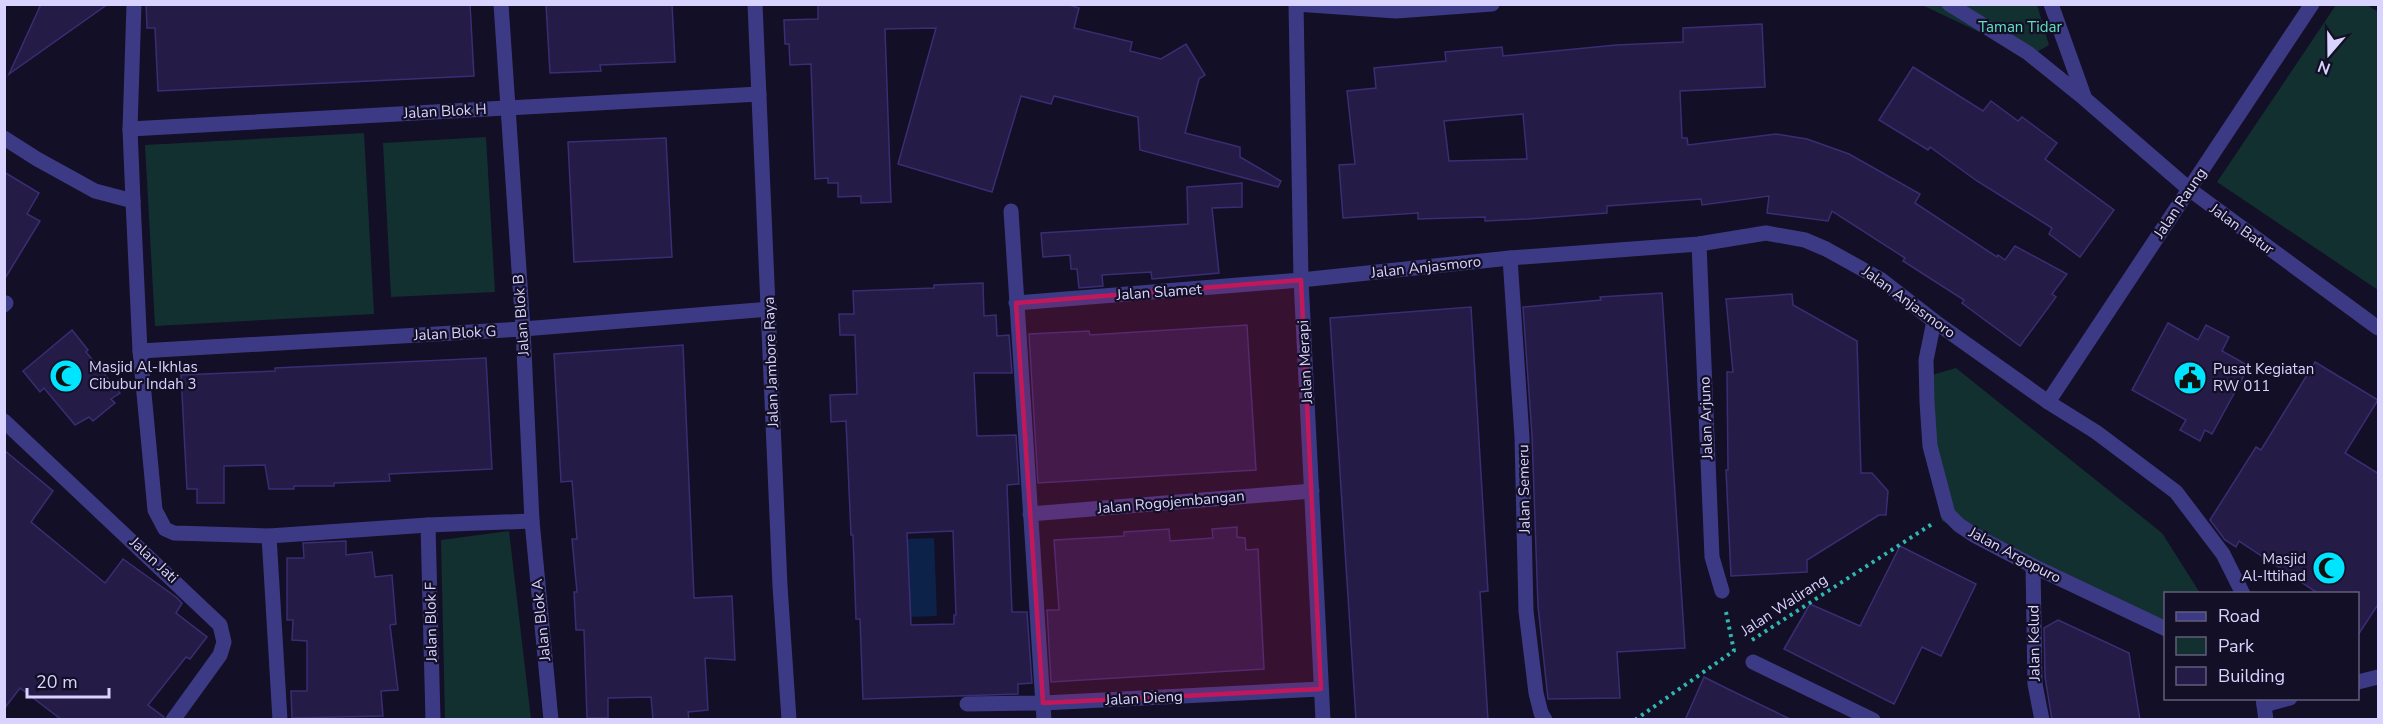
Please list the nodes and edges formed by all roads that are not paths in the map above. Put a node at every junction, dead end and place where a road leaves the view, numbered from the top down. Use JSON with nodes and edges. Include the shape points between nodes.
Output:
{"nodes":[{"id":1,"x":134,"y":4,"type":"edge"},
{"id":2,"x":501,"y":4,"type":"edge"},
{"id":3,"x":755,"y":4,"type":"edge"},
{"id":4,"x":1296,"y":4,"type":"edge"},
{"id":5,"x":1492,"y":4,"type":"edge"},
{"id":6,"x":1949,"y":4,"type":"edge"},
{"id":7,"x":2051,"y":4,"type":"edge"},
{"id":8,"x":2312,"y":4,"type":"edge"},
{"id":9,"x":759,"y":94,"type":"junction"},
{"id":10,"x":2085,"y":99,"type":"junction"},
{"id":11,"x":507,"y":108,"type":"junction"},
{"id":12,"x":130,"y":129,"type":"junction"},
{"id":13,"x":4,"y":138,"type":"edge"},
{"id":14,"x":2189,"y":189,"type":"junction"},
{"id":15,"x":133,"y":201,"type":"junction"},
{"id":16,"x":1011,"y":211,"type":"dead end"},
{"id":17,"x":1699,"y":244,"type":"junction"},
{"id":18,"x":1510,"y":258,"type":"junction"},
{"id":19,"x":1301,"y":280,"type":"junction"},
{"id":20,"x":1016,"y":303,"type":"junction"},
{"id":21,"x":770,"y":309,"type":"junction"},
{"id":22,"x":1934,"y":321,"type":"junction"},
{"id":23,"x":2379,"y":328,"type":"edge"},
{"id":24,"x":523,"y":329,"type":"junction"},
{"id":25,"x":140,"y":351,"type":"junction"},
{"id":26,"x":2048,"y":402,"type":"junction"},
{"id":27,"x":4,"y":421,"type":"edge"},
{"id":28,"x":1312,"y":491,"type":"junction"},
{"id":29,"x":1030,"y":514,"type":"junction"},
{"id":30,"x":532,"y":521,"type":"junction"},
{"id":31,"x":428,"y":525,"type":"junction"},
{"id":32,"x":269,"y":536,"type":"junction"},
{"id":33,"x":2033,"y":566,"type":"junction"},
{"id":34,"x":1722,"y":591,"type":"road end"},
{"id":35,"x":2242,"y":592,"type":"edge"},
{"id":36,"x":2164,"y":627,"type":"edge"},
{"id":37,"x":1753,"y":662,"type":"road end"},
{"id":38,"x":2379,"y":677,"type":"edge"},
{"id":39,"x":2359,"y":682,"type":"edge"},
{"id":40,"x":1321,"y":689,"type":"junction"},
{"id":41,"x":2287,"y":700,"type":"edge"},
{"id":42,"x":1043,"y":703,"type":"junction"},
{"id":43,"x":967,"y":704,"type":"dead end"},
{"id":44,"x":2264,"y":708,"type":"edge"},
{"id":45,"x":173,"y":720,"type":"edge"},
{"id":46,"x":280,"y":720,"type":"edge"},
{"id":47,"x":433,"y":720,"type":"edge"},
{"id":48,"x":551,"y":720,"type":"edge"},
{"id":49,"x":789,"y":720,"type":"edge"},
{"id":50,"x":1044,"y":720,"type":"edge"},
{"id":51,"x":1323,"y":720,"type":"edge"},
{"id":52,"x":1545,"y":720,"type":"edge"},
{"id":53,"x":1873,"y":720,"type":"edge"},
{"id":54,"x":2042,"y":720,"type":"edge"}],
"edges":[{"from":1,"to":12,"type":"street"},
{"from":2,"to":11,"type":"street","name":"Jalan Blok B"},
{"from":3,"to":9,"type":"street","name":"Jalan Jambore Raya"},
{"from":4,"to":5,"type":"street","via":[[1396,11]]},
{"from":4,"to":19,"type":"street","name":"Jalan Merapi"},
{"from":6,"to":10,"type":"street","name":"Jalan Batur","via":[[2028,52]]},
{"from":7,"to":10,"type":"street"},
{"from":8,"to":14,"type":"street","name":"Jalan Raung"},
{"from":9,"to":11,"type":"street","name":"Jalan Blok H"},
{"from":9,"to":21,"type":"street","name":"Jalan Jambore Raya"},
{"from":10,"to":14,"type":"street","name":"Jalan Batur"},
{"from":11,"to":12,"type":"street","name":"Jalan Blok H"},
{"from":11,"to":24,"type":"street","name":"Jalan Blok B"},
{"from":12,"to":15,"type":"street"},
{"from":13,"to":15,"type":"street","via":[[105,195]]},
{"from":14,"to":23,"type":"street","name":"Jalan Batur"},
{"from":14,"to":26,"type":"street","name":"Jalan Raung"},
{"from":15,"to":25,"type":"street"},
{"from":16,"to":20,"type":"street"},
{"from":17,"to":18,"type":"street","name":"Jalan Anjasmoro"},
{"from":17,"to":22,"type":"street","name":"Jalan Anjasmoro","via":[[1766,233],[1805,240],[1862,267]]},
{"from":17,"to":34,"type":"street","name":"Jalan Arjuno","via":[[1712,557]]},
{"from":18,"to":19,"type":"street","name":"Jalan Anjasmoro"},
{"from":18,"to":52,"type":"street","name":"Jalan Semeru","via":[[1522,437],[1526,611],[1536,693]]},
{"from":19,"to":20,"type":"street","name":"Jalan Slamet"},
{"from":19,"to":28,"type":"street","name":"Jalan Merapi"},
{"from":20,"to":29,"type":"street"},
{"from":21,"to":24,"type":"street","name":"Jalan Blok G"},
{"from":21,"to":49,"type":"street","name":"Jalan Jambore Raya"},
{"from":22,"to":26,"type":"street","name":"Jalan Anjasmoro"},
{"from":22,"to":33,"type":"street","name":"Jalan Argopuro","via":[[1926,360],[1930,446],[1948,514],[1974,535]]},
{"from":24,"to":25,"type":"street","name":"Jalan Blok G"},
{"from":24,"to":30,"type":"street","name":"Jalan Blok B"},
{"from":25,"to":32,"type":"street","via":[[155,510],[165,529],[174,533]]},
{"from":26,"to":35,"type":"street","name":"Jalan Anjasmoro","via":[[2096,432],[2176,492],[2223,554]]},
{"from":27,"to":45,"type":"street","name":"Jalan Jati","via":[[220,625],[224,642],[220,655]]},
{"from":28,"to":29,"type":"street","name":"Jalan Rogojembangan"},
{"from":28,"to":40,"type":"street","name":"Jalan Merapi"},
{"from":29,"to":42,"type":"street"},
{"from":30,"to":31,"type":"street"},
{"from":30,"to":48,"type":"street","name":"Jalan Blok A"},
{"from":31,"to":32,"type":"street"},
{"from":31,"to":47,"type":"street","name":"Jalan Blok F"},
{"from":32,"to":46,"type":"street"},
{"from":33,"to":36,"type":"street","name":"Jalan Argopuro"},
{"from":33,"to":54,"type":"street","name":"Jalan Kelud","via":[[2035,684]]},
{"from":37,"to":53,"type":"street"},
{"from":38,"to":39,"type":"street"},
{"from":40,"to":42,"type":"street","name":"Jalan Dieng"},
{"from":40,"to":51,"type":"street","name":"Jalan Merapi"},
{"from":41,"to":44,"type":"street"},
{"from":42,"to":43,"type":"street","name":"Jalan Dieng"},
{"from":42,"to":50,"type":"street"}]}
